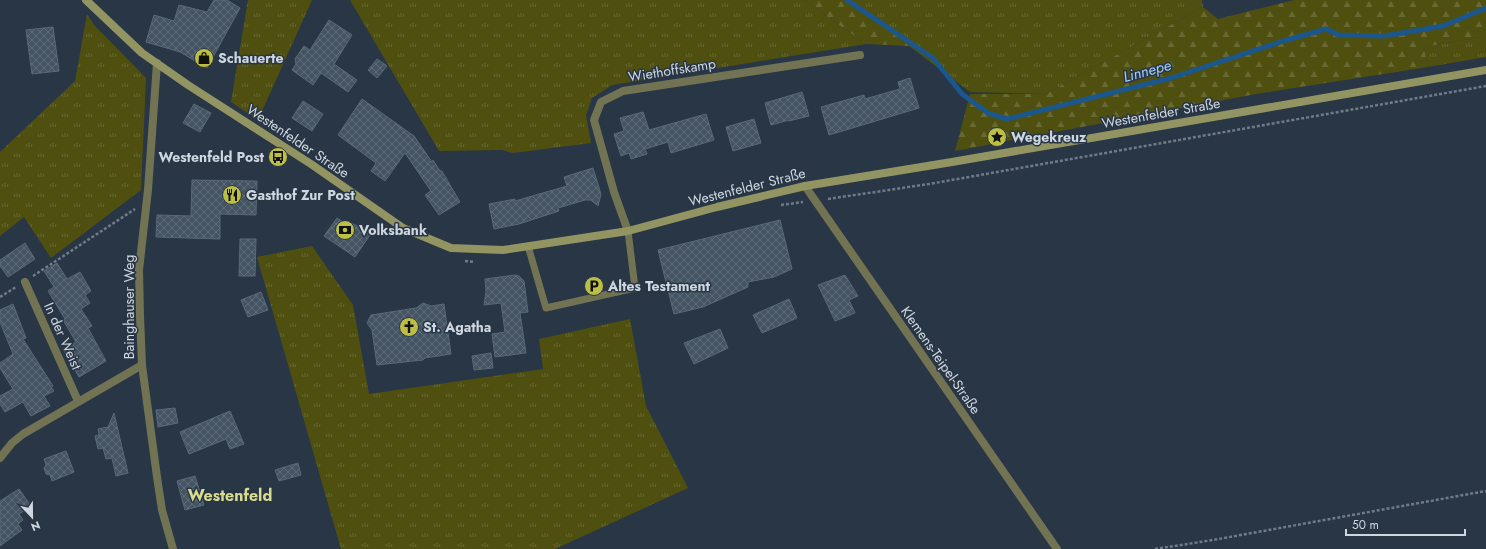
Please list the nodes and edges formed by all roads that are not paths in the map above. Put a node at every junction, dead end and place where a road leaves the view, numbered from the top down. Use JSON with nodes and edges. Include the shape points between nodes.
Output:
{"nodes":[{"id":1,"x":91,"y":2,"type":"edge"},
{"id":2,"x":860,"y":55,"type":"dead end"},
{"id":3,"x":157,"y":63,"type":"junction"},
{"id":4,"x":1486,"y":70,"type":"edge"},
{"id":5,"x":805,"y":186,"type":"junction"},
{"id":6,"x":628,"y":231,"type":"junction"},
{"id":7,"x":528,"y":246,"type":"junction"},
{"id":8,"x":25,"y":282,"type":"road end"},
{"id":9,"x":142,"y":365,"type":"junction"},
{"id":10,"x":78,"y":401,"type":"junction"},
{"id":11,"x":0,"y":458,"type":"edge"},
{"id":12,"x":173,"y":549,"type":"edge"},
{"id":13,"x":1056,"y":549,"type":"edge"}],
"edges":[{"from":1,"to":3,"type":"main road","name":"Westenfelder Straße","via":[[130,42]]},
{"from":2,"to":6,"type":"street","name":"Wiethoffskamp","via":[[623,91],[601,102],[594,120]]},
{"from":3,"to":7,"type":"main road","name":"Westenfelder Straße","via":[[403,228],[451,248],[503,250]]},
{"from":3,"to":9,"type":"street","name":"Bainghauser Weg","via":[[147,202],[139,270]]},
{"from":4,"to":5,"type":"main road","name":"Westenfelder Straße"},
{"from":5,"to":6,"type":"main road","name":"Westenfelder Straße"},
{"from":5,"to":13,"type":"street","name":"Klemens-Teipel-Straße"},
{"from":6,"to":7,"type":"main road","name":"Westenfelder Straße"},
{"from":6,"to":7,"type":"lane","via":[[635,288],[546,308]]},
{"from":8,"to":10,"type":"street","name":"In der Weist"},
{"from":9,"to":10,"type":"street"},
{"from":9,"to":12,"type":"street","name":"Bainghauser Weg","via":[[162,510]]},
{"from":10,"to":11,"type":"street","via":[[24,434],[12,443]]}]}
